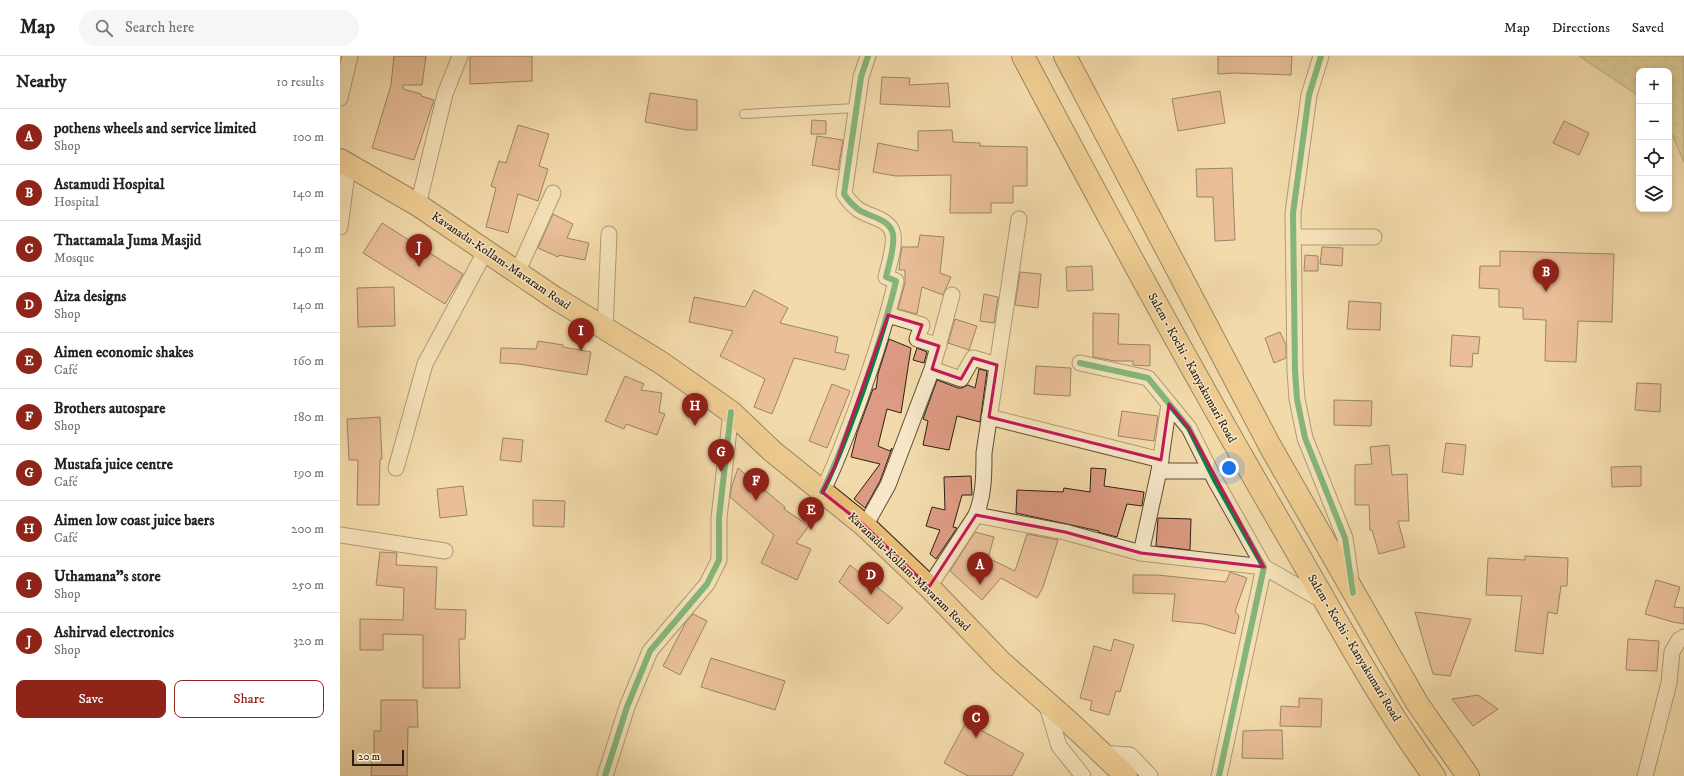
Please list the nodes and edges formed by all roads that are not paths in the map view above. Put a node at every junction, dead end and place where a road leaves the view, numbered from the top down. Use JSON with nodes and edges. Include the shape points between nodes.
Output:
{"nodes":[{"id":1,"x":350,"y":56,"type":"edge"},
{"id":2,"x":460,"y":56,"type":"edge"},
{"id":3,"x":868,"y":56,"type":"edge"},
{"id":4,"x":1022,"y":56,"type":"edge"},
{"id":5,"x":1065,"y":56,"type":"edge"},
{"id":6,"x":1321,"y":56,"type":"edge"},
{"id":7,"x":340,"y":98,"type":"edge"},
{"id":8,"x":856,"y":108,"type":"junction"},
{"id":9,"x":744,"y":114,"type":"dead end"},
{"id":10,"x":344,"y":162,"type":"edge"},
{"id":11,"x":553,"y":193,"type":"dead end"},
{"id":12,"x":418,"y":205,"type":"junction"},
{"id":13,"x":1019,"y":220,"type":"dead end"},
{"id":14,"x":340,"y":227,"type":"edge"},
{"id":15,"x":609,"y":234,"type":"dead end"},
{"id":16,"x":1293,"y":238,"type":"junction"},
{"id":17,"x":1374,"y":238,"type":"dead end"},
{"id":18,"x":485,"y":252,"type":"junction"},
{"id":19,"x":517,"y":273,"type":"junction"},
{"id":20,"x":952,"y":295,"type":"dead end"},
{"id":21,"x":888,"y":315,"type":"junction"},
{"id":22,"x":605,"y":330,"type":"junction"},
{"id":23,"x":939,"y":346,"type":"junction"},
{"id":24,"x":1080,"y":363,"type":"dead end"},
{"id":25,"x":997,"y":365,"type":"junction"},
{"id":26,"x":932,"y":369,"type":"junction"},
{"id":27,"x":1169,"y":404,"type":"junction"},
{"id":28,"x":731,"y":412,"type":"junction"},
{"id":29,"x":990,"y":417,"type":"junction"},
{"id":30,"x":1160,"y":466,"type":"junction"},
{"id":31,"x":396,"y":468,"type":"dead end"},
{"id":32,"x":1210,"y":471,"type":"junction"},
{"id":33,"x":822,"y":492,"type":"junction"},
{"id":34,"x":976,"y":515,"type":"junction"},
{"id":35,"x":864,"y":526,"type":"junction"},
{"id":36,"x":340,"y":535,"type":"edge"},
{"id":37,"x":445,"y":551,"type":"dead end"},
{"id":38,"x":1141,"y":553,"type":"junction"},
{"id":39,"x":1264,"y":567,"type":"junction"},
{"id":40,"x":929,"y":587,"type":"junction"},
{"id":41,"x":1353,"y":593,"type":"junction"},
{"id":42,"x":1327,"y":603,"type":"junction"},
{"id":43,"x":1684,"y":637,"type":"edge"},
{"id":44,"x":1046,"y":701,"type":"junction"},
{"id":45,"x":1100,"y":753,"type":"junction"},
{"id":46,"x":605,"y":776,"type":"edge"},
{"id":47,"x":1084,"y":776,"type":"edge"},
{"id":48,"x":1126,"y":776,"type":"edge"},
{"id":49,"x":1150,"y":776,"type":"edge"},
{"id":50,"x":1219,"y":776,"type":"edge"},
{"id":51,"x":1434,"y":776,"type":"edge"},
{"id":52,"x":1468,"y":776,"type":"edge"},
{"id":53,"x":1645,"y":776,"type":"edge"}],
"edges":[{"from":1,"to":7,"type":"street"},
{"from":2,"to":12,"type":"street","via":[[445,94]]},
{"from":3,"to":8,"type":"street","via":[[861,77]]},
{"from":4,"to":42,"type":"main road","name":"Salem - Kochi - Kanyakumari Road","via":[[1214,409]]},
{"from":5,"to":41,"type":"main road","via":[[1270,446]]},
{"from":6,"to":16,"type":"street","via":[[1309,95],[1292,212]]},
{"from":8,"to":9,"type":"lane"},
{"from":8,"to":21,"type":"street","via":[[844,194],[849,202],[860,210],[886,223],[893,233],[886,277],[896,281]]},
{"from":10,"to":12,"type":"main road","name":"Kavanadu-Kollam-Mavaram Road"},
{"from":10,"to":14,"type":"street"},
{"from":11,"to":19,"type":"street"},
{"from":12,"to":18,"type":"main road","name":"Kavanadu-Kollam-Mavaram Road"},
{"from":13,"to":25,"type":"street"},
{"from":15,"to":22,"type":"street"},
{"from":16,"to":17,"type":"street"},
{"from":16,"to":41,"type":"street","via":[[1297,398],[1305,438],[1345,538]]},
{"from":18,"to":19,"type":"main road","name":"Kavanadu-Kollam-Mavaram Road"},
{"from":18,"to":31,"type":"street","via":[[425,364]]},
{"from":19,"to":22,"type":"main road","name":"Kavanadu-Kollam-Mavaram Road"},
{"from":20,"to":23,"type":"street"},
{"from":21,"to":23,"type":"street","via":[[922,325],[917,339]]},
{"from":21,"to":33,"type":"street","via":[[870,372],[834,468]]},
{"from":22,"to":28,"type":"main road","name":"Kavanadu-Kollam-Mavaram Road","via":[[660,362]]},
{"from":23,"to":26,"type":"street"},
{"from":24,"to":27,"type":"street","via":[[1148,378]]},
{"from":25,"to":26,"type":"street","via":[[973,358],[962,379]]},
{"from":25,"to":29,"type":"street"},
{"from":26,"to":35,"type":"street","via":[[888,485]]},
{"from":27,"to":30,"type":"street"},
{"from":27,"to":32,"type":"street","via":[[1189,428]]},
{"from":28,"to":33,"type":"main road","name":"Kavanadu-Kollam-Mavaram Road","via":[[772,451]]},
{"from":28,"to":46,"type":"street","via":[[719,518],[719,560],[707,584],[650,651],[627,707]]},
{"from":29,"to":30,"type":"street"},
{"from":29,"to":34,"type":"street","via":[[984,453],[984,490]]},
{"from":30,"to":32,"type":"street"},
{"from":30,"to":38,"type":"street"},
{"from":32,"to":39,"type":"street"},
{"from":33,"to":35,"type":"main road","name":"Kavanadu-Kollam-Mavaram Road"},
{"from":34,"to":38,"type":"street","via":[[1065,532]]},
{"from":34,"to":40,"type":"street"},
{"from":35,"to":40,"type":"main road","name":"Kavanadu-Kollam-Mavaram Road"},
{"from":36,"to":37,"type":"street"},
{"from":38,"to":39,"type":"street"},
{"from":39,"to":42,"type":"street"},
{"from":39,"to":50,"type":"street"},
{"from":40,"to":44,"type":"main road","name":"Kavanadu-Kollam-Mavaram Road","via":[[1002,664]]},
{"from":41,"to":52,"type":"main road","via":[[1417,703]]},
{"from":42,"to":51,"type":"main road","name":"Salem - Kochi - Kanyakumari Road","via":[[1386,704]]},
{"from":43,"to":53,"type":"street","via":[[1679,640],[1672,652],[1669,683]]},
{"from":44,"to":45,"type":"main road","name":"Kavanadu-Kollam-Mavaram Road"},
{"from":44,"to":47,"type":"street","via":[[1059,746]]},
{"from":45,"to":48,"type":"main road","name":"Kavanadu-Kollam-Mavaram Road"},
{"from":45,"to":49,"type":"street","via":[[1130,755]]}]}
